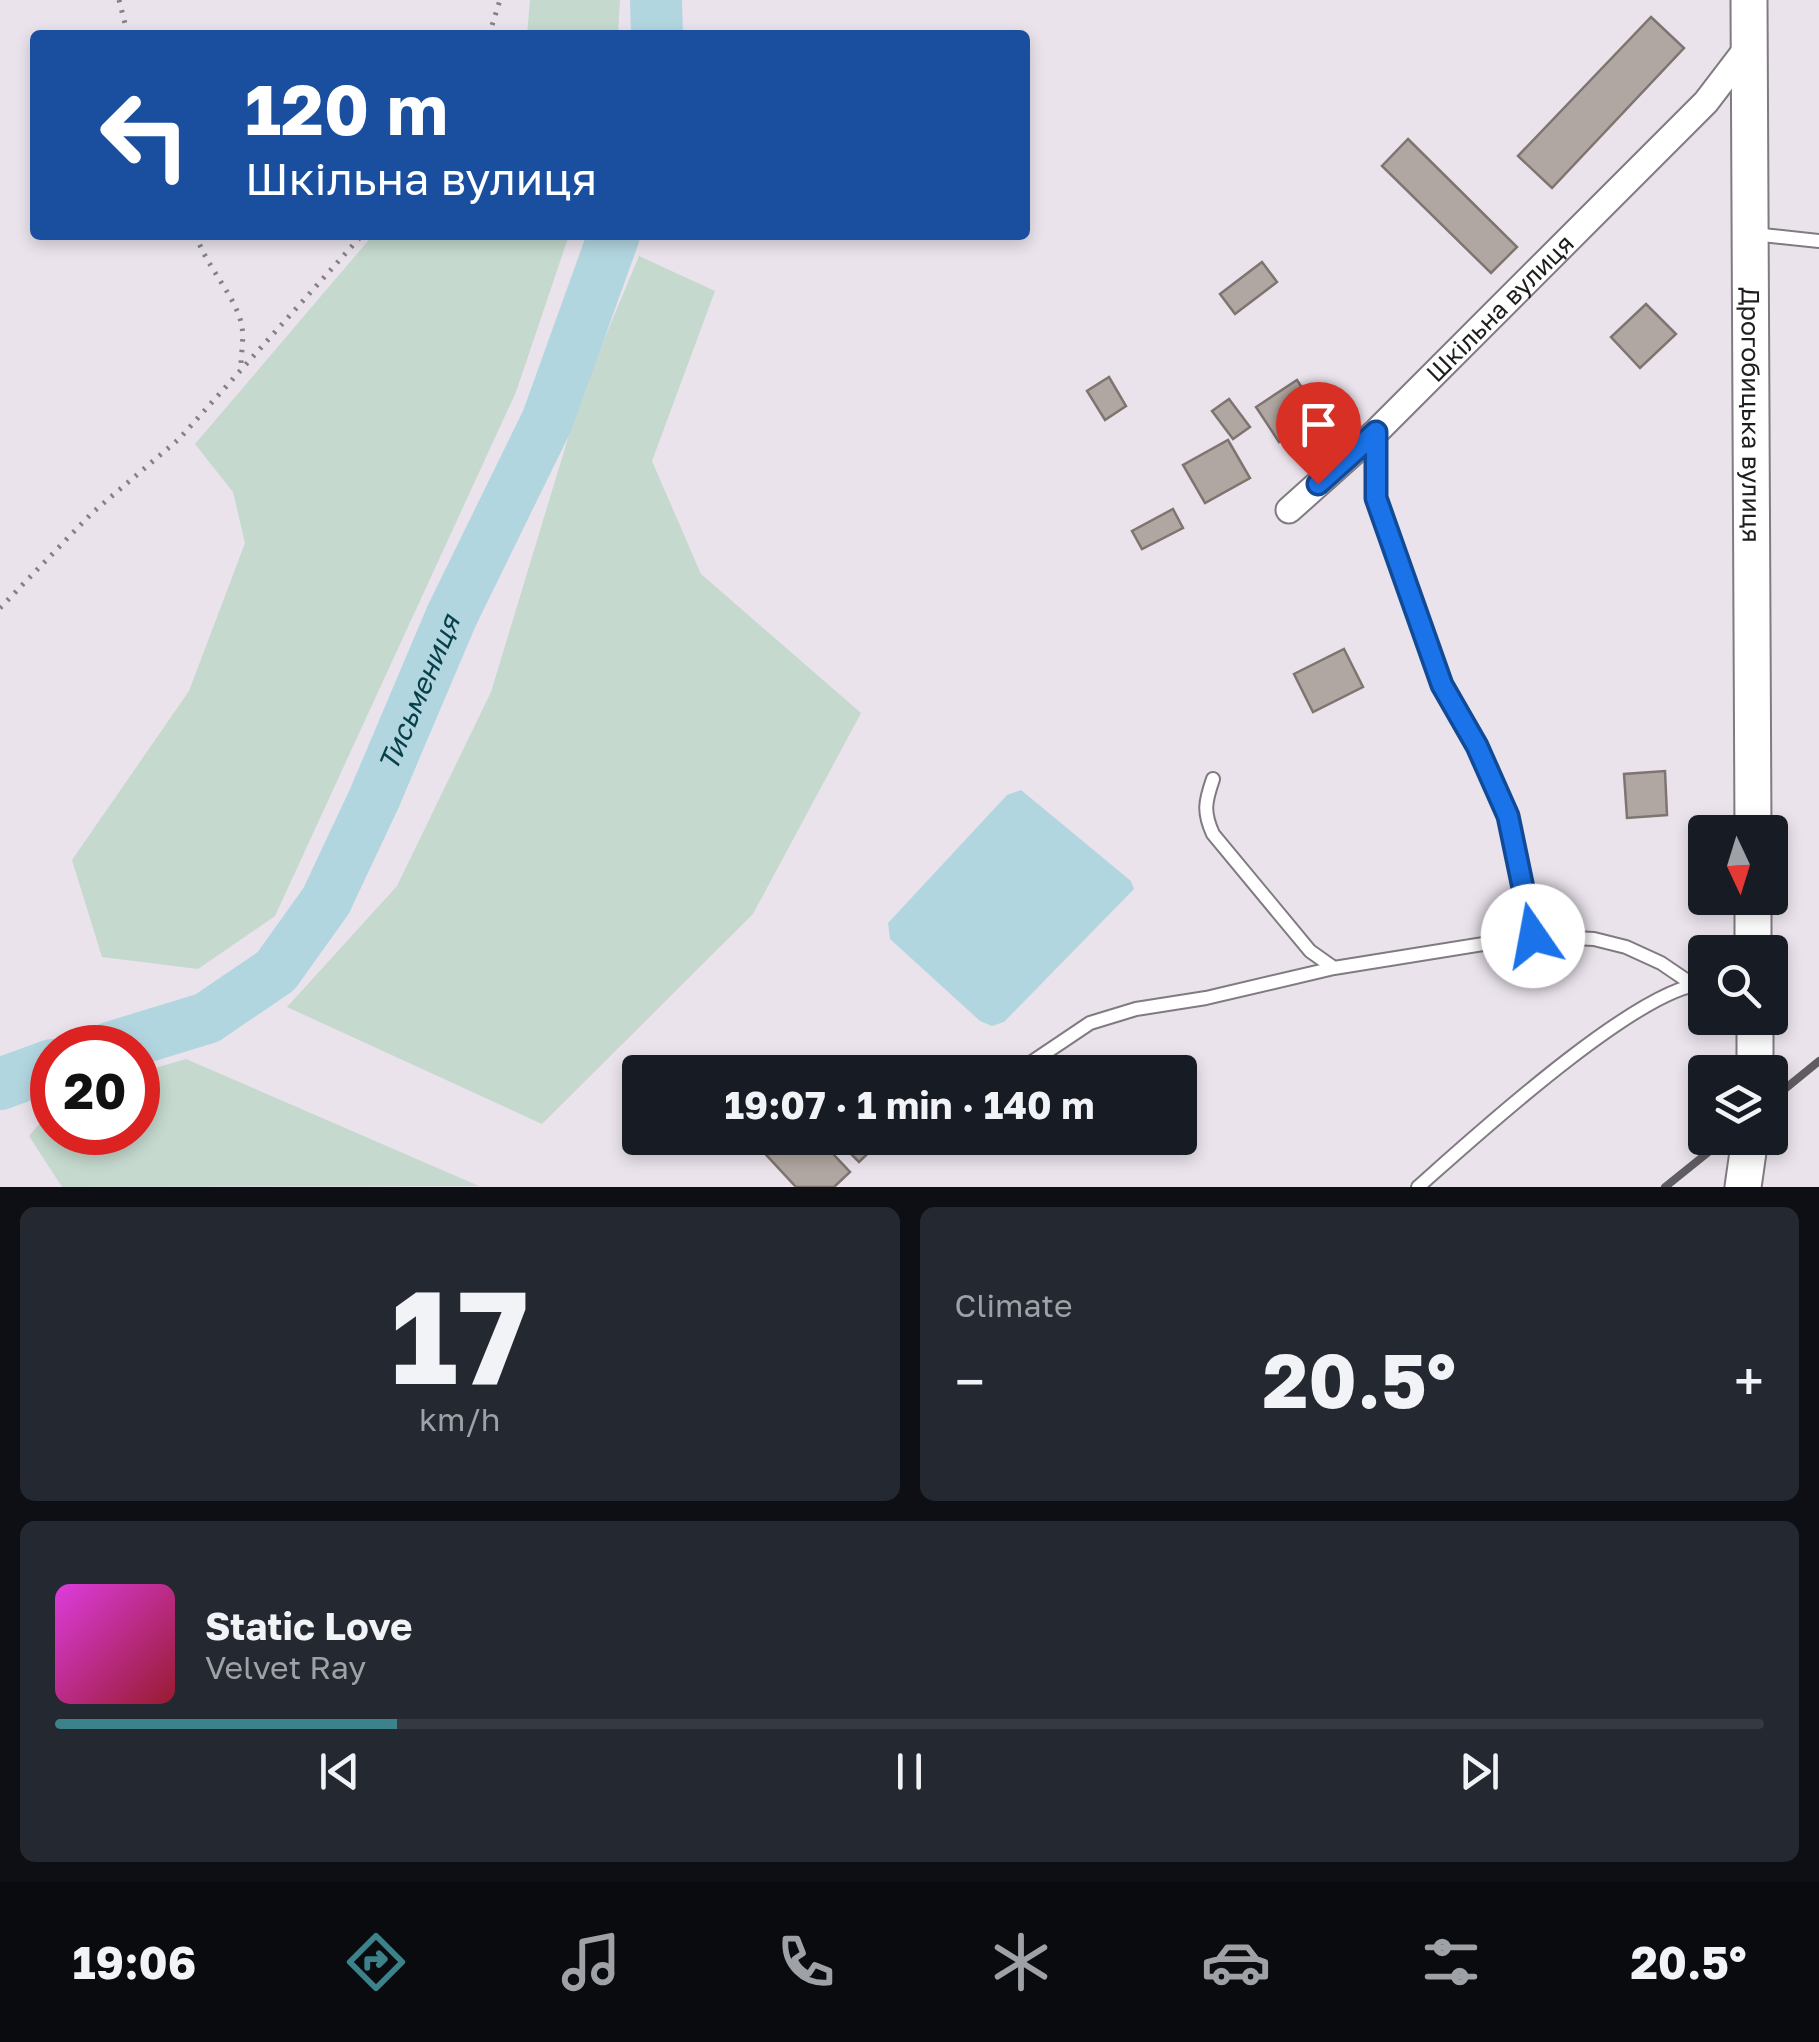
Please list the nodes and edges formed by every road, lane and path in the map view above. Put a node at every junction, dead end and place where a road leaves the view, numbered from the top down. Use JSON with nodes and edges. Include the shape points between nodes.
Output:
{"nodes":[{"id":1,"x":119,"y":0,"type":"edge"},
{"id":2,"x":500,"y":0,"type":"edge"},
{"id":3,"x":1748,"y":0,"type":"edge"},
{"id":4,"x":127,"y":30,"type":"edge"},
{"id":5,"x":490,"y":30,"type":"edge"},
{"id":6,"x":1748,"y":47,"type":"junction"},
{"id":7,"x":1750,"y":234,"type":"junction"},
{"id":8,"x":197,"y":240,"type":"edge"},
{"id":9,"x":357,"y":240,"type":"edge"},
{"id":10,"x":1819,"y":241,"type":"edge"},
{"id":11,"x":241,"y":369,"type":"junction"},
{"id":12,"x":1376,"y":432,"type":"junction"},
{"id":13,"x":1289,"y":510,"type":"dead end"},
{"id":14,"x":0,"y":608,"type":"edge"},
{"id":15,"x":1213,"y":779,"type":"dead end"},
{"id":16,"x":1753,"y":815,"type":"edge"},
{"id":17,"x":1533,"y":936,"type":"junction"},
{"id":18,"x":1334,"y":968,"type":"junction"},
{"id":19,"x":1688,"y":978,"type":"edge"},
{"id":20,"x":1688,"y":989,"type":"edge"},
{"id":21,"x":1043,"y":1055,"type":"edge"},
{"id":22,"x":1748,"y":1155,"type":"edge"},
{"id":23,"x":1418,"y":1187,"type":"edge"},
{"id":24,"x":1744,"y":1187,"type":"edge"}],
"edges":[{"from":1,"to":4,"type":"path"},
{"from":2,"to":5,"type":"path"},
{"from":3,"to":6,"type":"main road","name":"Дрогобицька вулиця"},
{"from":6,"to":7,"type":"main road","name":"Дрогобицька вулиця"},
{"from":6,"to":12,"type":"street","name":"Шкільна вулиця","via":[[1706,102]]},
{"from":7,"to":10,"type":"lane"},
{"from":7,"to":16,"type":"main road","name":"Дрогобицька вулиця"},
{"from":8,"to":11,"type":"path","via":[[242,325]]},
{"from":9,"to":11,"type":"path"},
{"from":11,"to":14,"type":"path","via":[[179,439],[92,513]]},
{"from":12,"to":13,"type":"street","name":"Шкільна вулиця"},
{"from":12,"to":17,"type":"lane","via":[[1376,498],[1442,685],[1508,816]]},
{"from":15,"to":18,"type":"lane","via":[[1204,815],[1213,834],[1310,951]]},
{"from":17,"to":18,"type":"lane"},
{"from":17,"to":19,"type":"lane","via":[[1626,947]]},
{"from":18,"to":21,"type":"lane","via":[[1136,1009],[1090,1024]]},
{"from":20,"to":23,"type":"lane","via":[[1636,1012],[1542,1079]]},
{"from":22,"to":24,"type":"main road"}]}
